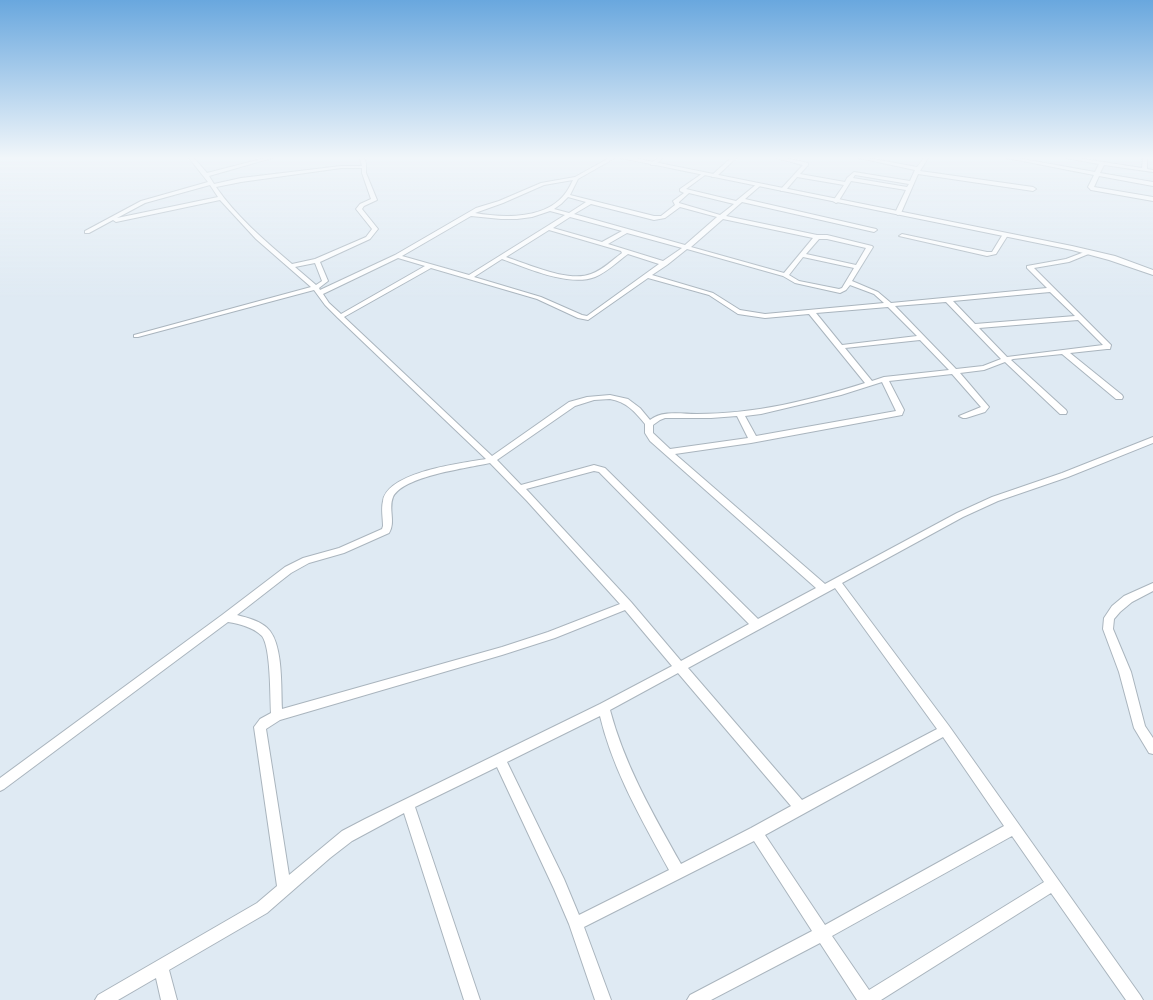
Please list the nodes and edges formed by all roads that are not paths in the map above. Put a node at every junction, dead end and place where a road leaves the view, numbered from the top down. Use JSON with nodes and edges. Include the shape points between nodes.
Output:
{"nodes":[{"id":1,"x":137,"y":205,"type":"edge"},
{"id":2,"x":189,"y":205,"type":"edge"},
{"id":3,"x":226,"y":205,"type":"edge"},
{"id":4,"x":363,"y":205,"type":"edge"},
{"id":5,"x":492,"y":205,"type":"edge"},
{"id":6,"x":555,"y":205,"type":"edge"},
{"id":7,"x":586,"y":205,"type":"edge"},
{"id":8,"x":601,"y":205,"type":"edge"},
{"id":9,"x":679,"y":205,"type":"joint"},
{"id":10,"x":736,"y":205,"type":"edge"},
{"id":11,"x":757,"y":205,"type":"edge"},
{"id":12,"x":858,"y":205,"type":"edge"},
{"id":13,"x":902,"y":205,"type":"edge"},
{"id":14,"x":549,"y":209,"type":"junction"},
{"id":15,"x":898,"y":213,"type":"junction"},
{"id":16,"x":471,"y":214,"type":"junction"},
{"id":17,"x":570,"y":215,"type":"junction"},
{"id":18,"x":722,"y":216,"type":"junction"},
{"id":19,"x":112,"y":220,"type":"dead end"},
{"id":20,"x":548,"y":228,"type":"junction"},
{"id":21,"x":628,"y":230,"type":"junction"},
{"id":22,"x":874,"y":230,"type":"dead end"},
{"id":23,"x":87,"y":232,"type":"dead end"},
{"id":24,"x":1005,"y":235,"type":"junction"},
{"id":25,"x":902,"y":236,"type":"dead end"},
{"id":26,"x":817,"y":237,"type":"junction"},
{"id":27,"x":604,"y":244,"type":"junction"},
{"id":28,"x":688,"y":246,"type":"junction"},
{"id":29,"x":626,"y":252,"type":"junction"},
{"id":30,"x":1089,"y":252,"type":"junction"},
{"id":31,"x":801,"y":255,"type":"junction"},
{"id":32,"x":397,"y":256,"type":"junction"},
{"id":33,"x":501,"y":257,"type":"junction"},
{"id":34,"x":317,"y":261,"type":"junction"},
{"id":35,"x":665,"y":264,"type":"junction"},
{"id":36,"x":290,"y":266,"type":"junction"},
{"id":37,"x":428,"y":267,"type":"junction"},
{"id":38,"x":857,"y":267,"type":"junction"},
{"id":39,"x":1153,"y":273,"type":"edge"},
{"id":40,"x":785,"y":275,"type":"junction"},
{"id":41,"x":648,"y":276,"type":"junction"},
{"id":42,"x":468,"y":278,"type":"junction"},
{"id":43,"x":848,"y":282,"type":"junction"},
{"id":44,"x":317,"y":290,"type":"junction"},
{"id":45,"x":1051,"y":290,"type":"junction"},
{"id":46,"x":948,"y":300,"type":"junction"},
{"id":47,"x":889,"y":304,"type":"junction"},
{"id":48,"x":810,"y":311,"type":"junction"},
{"id":49,"x":340,"y":317,"type":"junction"},
{"id":50,"x":1079,"y":318,"type":"junction"},
{"id":51,"x":974,"y":326,"type":"junction"},
{"id":52,"x":136,"y":336,"type":"dead end"},
{"id":53,"x":922,"y":338,"type":"junction"},
{"id":54,"x":839,"y":347,"type":"junction"},
{"id":55,"x":1064,"y":353,"type":"junction"},
{"id":56,"x":1005,"y":359,"type":"junction"},
{"id":57,"x":954,"y":371,"type":"junction"},
{"id":58,"x":884,"y":379,"type":"junction"},
{"id":59,"x":869,"y":382,"type":"junction"},
{"id":60,"x":1119,"y":397,"type":"dead end"},
{"id":61,"x":1063,"y":412,"type":"dead end"},
{"id":62,"x":740,"y":414,"type":"junction"},
{"id":63,"x":963,"y":416,"type":"dead end"},
{"id":64,"x":649,"y":424,"type":"junction"},
{"id":65,"x":752,"y":439,"type":"junction"},
{"id":66,"x":1153,"y":440,"type":"edge"},
{"id":67,"x":668,"y":452,"type":"junction"},
{"id":68,"x":492,"y":460,"type":"junction"},
{"id":69,"x":520,"y":488,"type":"junction"},
{"id":70,"x":836,"y":582,"type":"junction"},
{"id":71,"x":1153,"y":587,"type":"edge"},
{"id":72,"x":824,"y":589,"type":"junction"},
{"id":73,"x":626,"y":605,"type":"junction"},
{"id":74,"x":226,"y":618,"type":"junction"},
{"id":75,"x":757,"y":625,"type":"junction"},
{"id":76,"x":679,"y":667,"type":"junction"},
{"id":77,"x":604,"y":708,"type":"junction"},
{"id":78,"x":277,"y":716,"type":"junction"},
{"id":79,"x":945,"y":730,"type":"junction"},
{"id":80,"x":1153,"y":749,"type":"edge"},
{"id":81,"x":499,"y":758,"type":"junction"},
{"id":82,"x":0,"y":785,"type":"edge"},
{"id":83,"x":408,"y":804,"type":"junction"},
{"id":84,"x":800,"y":808,"type":"junction"},
{"id":85,"x":1013,"y":828,"type":"junction"},
{"id":86,"x":756,"y":833,"type":"junction"},
{"id":87,"x":678,"y":872,"type":"junction"},
{"id":88,"x":1053,"y":884,"type":"junction"},
{"id":89,"x":284,"y":888,"type":"junction"},
{"id":90,"x":576,"y":924,"type":"junction"},
{"id":91,"x":822,"y":934,"type":"junction"},
{"id":92,"x":161,"y":967,"type":"junction"},
{"id":93,"x":103,"y":1000,"type":"edge"},
{"id":94,"x":169,"y":1000,"type":"edge"},
{"id":95,"x":472,"y":1000,"type":"edge"},
{"id":96,"x":603,"y":1000,"type":"edge"},
{"id":97,"x":695,"y":1000,"type":"edge"},
{"id":98,"x":866,"y":1000,"type":"edge"},
{"id":99,"x":1135,"y":1000,"type":"edge"}],
"edges":[{"from":1,"to":23,"type":"street"},
{"from":2,"to":19,"type":"street"},
{"from":3,"to":36,"type":"street"},
{"from":4,"to":34,"type":"street","via":[[359,210],[375,230],[368,238]]},
{"from":5,"to":16,"type":"street"},
{"from":6,"to":14,"type":"street"},
{"from":7,"to":17,"type":"street"},
{"from":8,"to":9,"type":"street","via":[[654,218],[663,217]]},
{"from":9,"to":18,"type":"street"},
{"from":10,"to":18,"type":"street"},
{"from":11,"to":22,"type":"street"},
{"from":12,"to":15,"type":"street"},
{"from":13,"to":15,"type":"street"},
{"from":14,"to":16,"type":"street","via":[[534,215],[504,218]]},
{"from":14,"to":17,"type":"street"},
{"from":15,"to":24,"type":"street"},
{"from":16,"to":32,"type":"street"},
{"from":17,"to":20,"type":"street"},
{"from":17,"to":21,"type":"street"},
{"from":18,"to":26,"type":"street"},
{"from":18,"to":28,"type":"street"},
{"from":20,"to":27,"type":"street"},
{"from":20,"to":33,"type":"street"},
{"from":21,"to":27,"type":"street"},
{"from":21,"to":28,"type":"street"},
{"from":24,"to":25,"type":"street","via":[[994,253],[987,254]]},
{"from":24,"to":30,"type":"street"},
{"from":26,"to":31,"type":"street"},
{"from":26,"to":38,"type":"street","via":[[869,246]]},
{"from":27,"to":29,"type":"street"},
{"from":28,"to":35,"type":"street"},
{"from":28,"to":40,"type":"street"},
{"from":29,"to":33,"type":"street","via":[[592,276],[579,277],[562,276]]},
{"from":29,"to":35,"type":"street"},
{"from":30,"to":39,"type":"street"},
{"from":30,"to":45,"type":"street","via":[[1067,261],[1029,267]]},
{"from":31,"to":38,"type":"street"},
{"from":31,"to":40,"type":"street"},
{"from":32,"to":37,"type":"street"},
{"from":32,"to":44,"type":"street"},
{"from":33,"to":42,"type":"street"},
{"from":34,"to":36,"type":"street"},
{"from":34,"to":44,"type":"street","via":[[325,281]]},
{"from":35,"to":41,"type":"street"},
{"from":36,"to":44,"type":"street"},
{"from":37,"to":42,"type":"street"},
{"from":37,"to":49,"type":"street"},
{"from":38,"to":43,"type":"street"},
{"from":40,"to":43,"type":"street","via":[[796,282],[834,290],[844,289]]},
{"from":41,"to":42,"type":"street","via":[[592,317],[584,318],[539,298]]},
{"from":41,"to":48,"type":"street","via":[[711,294],[738,312],[746,314],[765,316]]},
{"from":43,"to":47,"type":"street","via":[[876,293]]},
{"from":44,"to":49,"type":"street"},
{"from":44,"to":52,"type":"street"},
{"from":45,"to":46,"type":"street"},
{"from":45,"to":50,"type":"street"},
{"from":46,"to":47,"type":"street"},
{"from":46,"to":51,"type":"street"},
{"from":47,"to":48,"type":"street"},
{"from":47,"to":53,"type":"street"},
{"from":48,"to":54,"type":"street"},
{"from":49,"to":68,"type":"street"},
{"from":50,"to":51,"type":"street"},
{"from":50,"to":55,"type":"street","via":[[1107,347]]},
{"from":51,"to":56,"type":"street"},
{"from":53,"to":54,"type":"street"},
{"from":53,"to":57,"type":"street"},
{"from":54,"to":59,"type":"street"},
{"from":55,"to":56,"type":"street"},
{"from":55,"to":60,"type":"street"},
{"from":56,"to":57,"type":"street","via":[[984,368]]},
{"from":56,"to":61,"type":"street"},
{"from":57,"to":58,"type":"street"},
{"from":57,"to":63,"type":"street","via":[[984,407]]},
{"from":58,"to":59,"type":"street"},
{"from":58,"to":65,"type":"street","via":[[900,410],[899,414]]},
{"from":59,"to":62,"type":"street","via":[[841,393],[761,412]]},
{"from":62,"to":64,"type":"street","via":[[665,416],[656,418]]},
{"from":62,"to":65,"type":"street"},
{"from":64,"to":67,"type":"street","via":[[650,435]]},
{"from":64,"to":68,"type":"street","via":[[628,403],[601,397],[586,399],[572,404]]},
{"from":65,"to":67,"type":"street"},
{"from":66,"to":70,"type":"street","via":[[1065,475],[995,499],[960,515]]},
{"from":67,"to":72,"type":"street"},
{"from":68,"to":69,"type":"street"},
{"from":68,"to":74,"type":"street","via":[[427,473],[398,486],[387,501],[386,531],[341,551],[306,560],[288,570]]},
{"from":69,"to":73,"type":"street"},
{"from":69,"to":75,"type":"street","via":[[594,468],[602,470]]},
{"from":70,"to":72,"type":"street"},
{"from":70,"to":79,"type":"street"},
{"from":71,"to":80,"type":"street","via":[[1128,599],[1116,609],[1110,618],[1108,629],[1125,672],[1140,728]]},
{"from":72,"to":75,"type":"street"},
{"from":73,"to":76,"type":"street"},
{"from":73,"to":78,"type":"street","via":[[551,635],[502,651]]},
{"from":74,"to":78,"type":"street","via":[[238,619],[258,627],[268,638],[272,652]]},
{"from":74,"to":82,"type":"street"},
{"from":75,"to":76,"type":"street"},
{"from":76,"to":77,"type":"street"},
{"from":76,"to":84,"type":"street"},
{"from":77,"to":81,"type":"street"},
{"from":77,"to":87,"type":"street","via":[[612,743],[625,773]]},
{"from":78,"to":89,"type":"street","via":[[260,727]]},
{"from":79,"to":84,"type":"street"},
{"from":79,"to":85,"type":"street"},
{"from":81,"to":83,"type":"street"},
{"from":81,"to":90,"type":"street"},
{"from":83,"to":89,"type":"street","via":[[347,836]]},
{"from":83,"to":95,"type":"street"},
{"from":84,"to":86,"type":"street"},
{"from":85,"to":88,"type":"street"},
{"from":85,"to":91,"type":"street"},
{"from":86,"to":87,"type":"street"},
{"from":86,"to":91,"type":"street"},
{"from":87,"to":90,"type":"street"},
{"from":88,"to":98,"type":"street"},
{"from":88,"to":99,"type":"street"},
{"from":89,"to":92,"type":"street","via":[[262,908]]},
{"from":90,"to":96,"type":"street"},
{"from":91,"to":97,"type":"street"},
{"from":91,"to":98,"type":"street"},
{"from":92,"to":93,"type":"street"},
{"from":92,"to":94,"type":"street"}]}
